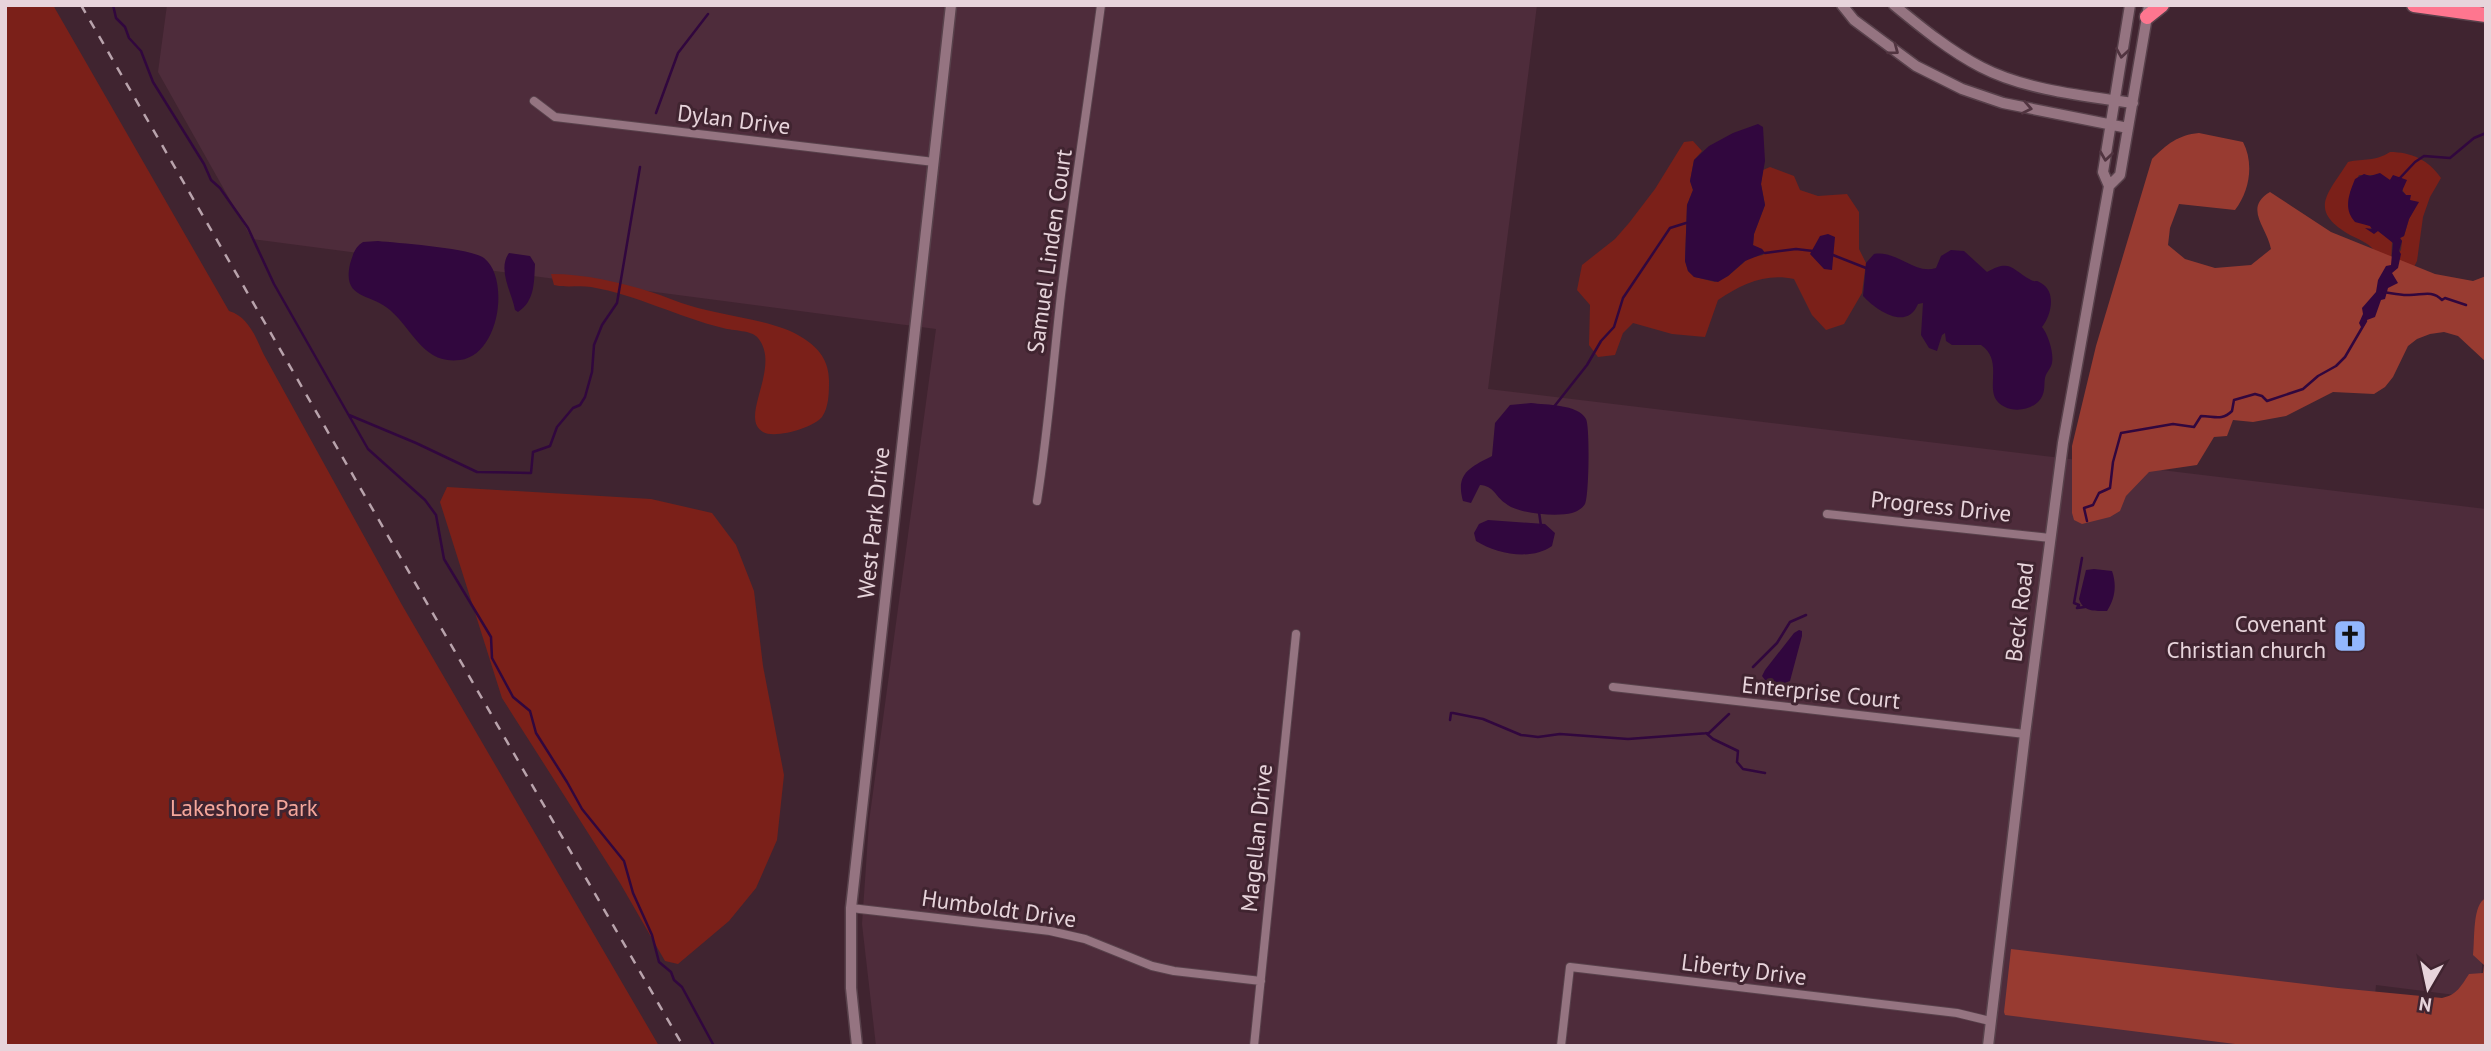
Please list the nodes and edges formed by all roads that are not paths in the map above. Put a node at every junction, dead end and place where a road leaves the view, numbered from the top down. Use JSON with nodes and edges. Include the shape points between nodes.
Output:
{"nodes":[{"id":1,"x":951,"y":5,"type":"edge"},
{"id":2,"x":1101,"y":5,"type":"edge"},
{"id":3,"x":1842,"y":5,"type":"edge"},
{"id":4,"x":1894,"y":5,"type":"edge"},
{"id":5,"x":2130,"y":5,"type":"edge"},
{"id":6,"x":2162,"y":5,"type":"edge"},
{"id":7,"x":2414,"y":5,"type":"edge"},
{"id":8,"x":2148,"y":11,"type":"edge"},
{"id":9,"x":2486,"y":15,"type":"edge"},
{"id":10,"x":534,"y":101,"type":"dead end"},
{"id":11,"x":2114,"y":101,"type":"junction"},
{"id":12,"x":2133,"y":103,"type":"junction"},
{"id":13,"x":2110,"y":124,"type":"junction"},
{"id":14,"x":2129,"y":128,"type":"junction"},
{"id":15,"x":934,"y":162,"type":"junction"},
{"id":16,"x":2109,"y":186,"type":"junction"},
{"id":17,"x":1037,"y":501,"type":"dead end"},
{"id":18,"x":1827,"y":514,"type":"dead end"},
{"id":19,"x":2050,"y":538,"type":"junction"},
{"id":20,"x":1296,"y":634,"type":"dead end"},
{"id":21,"x":1613,"y":687,"type":"dead end"},
{"id":22,"x":2025,"y":734,"type":"junction"},
{"id":23,"x":851,"y":908,"type":"junction"},
{"id":24,"x":1261,"y":981,"type":"junction"},
{"id":25,"x":1990,"y":1021,"type":"junction"},
{"id":26,"x":857,"y":1046,"type":"edge"},
{"id":27,"x":1254,"y":1046,"type":"edge"},
{"id":28,"x":1561,"y":1046,"type":"edge"},
{"id":29,"x":1988,"y":1046,"type":"edge"}],
"edges":[{"from":1,"to":15,"type":"street","name":"West Park Drive"},
{"from":2,"to":17,"type":"street","name":"Samuel Linden Court"},
{"from":3,"to":13,"type":"street","one_way":true,"via":[[1854,20],[1916,66],[1962,89],[2003,103]]},
{"from":4,"to":11,"type":"street","via":[[1934,38],[1982,67],[2023,83]]},
{"from":5,"to":11,"type":"street","name":"Beck Road","one_way":true},
{"from":6,"to":8,"type":"highway"},
{"from":7,"to":9,"type":"highway"},
{"from":8,"to":12,"type":"street","name":"Beck Road"},
{"from":10,"to":15,"type":"street","name":"Dylan Drive","via":[[555,117]]},
{"from":11,"to":12,"type":"street"},
{"from":11,"to":13,"type":"street","name":"Beck Road"},
{"from":12,"to":14,"type":"street","name":"Beck Road"},
{"from":13,"to":14,"type":"street"},
{"from":13,"to":16,"type":"street","name":"Beck Road","one_way":true,"via":[[2103,172]]},
{"from":14,"to":16,"type":"street","name":"Beck Road","via":[[2120,176]]},
{"from":15,"to":23,"type":"street","name":"West Park Drive"},
{"from":16,"to":19,"type":"street","name":"Beck Road"},
{"from":18,"to":19,"type":"street","name":"Progress Drive"},
{"from":19,"to":22,"type":"street","name":"Beck Road"},
{"from":20,"to":24,"type":"street","name":"Magellan Drive"},
{"from":21,"to":22,"type":"street","name":"Enterprise Court"},
{"from":22,"to":25,"type":"street","name":"Beck Road"},
{"from":23,"to":24,"type":"street","name":"Humboldt Drive","via":[[1050,931],[1085,939],[1152,966]]},
{"from":23,"to":26,"type":"street","name":"West Park Drive"},
{"from":24,"to":27,"type":"street","name":"Magellan Drive"},
{"from":25,"to":28,"type":"street","name":"Liberty Drive","via":[[1957,1013],[1570,967]]},
{"from":25,"to":29,"type":"street","name":"Beck Road"}]}
